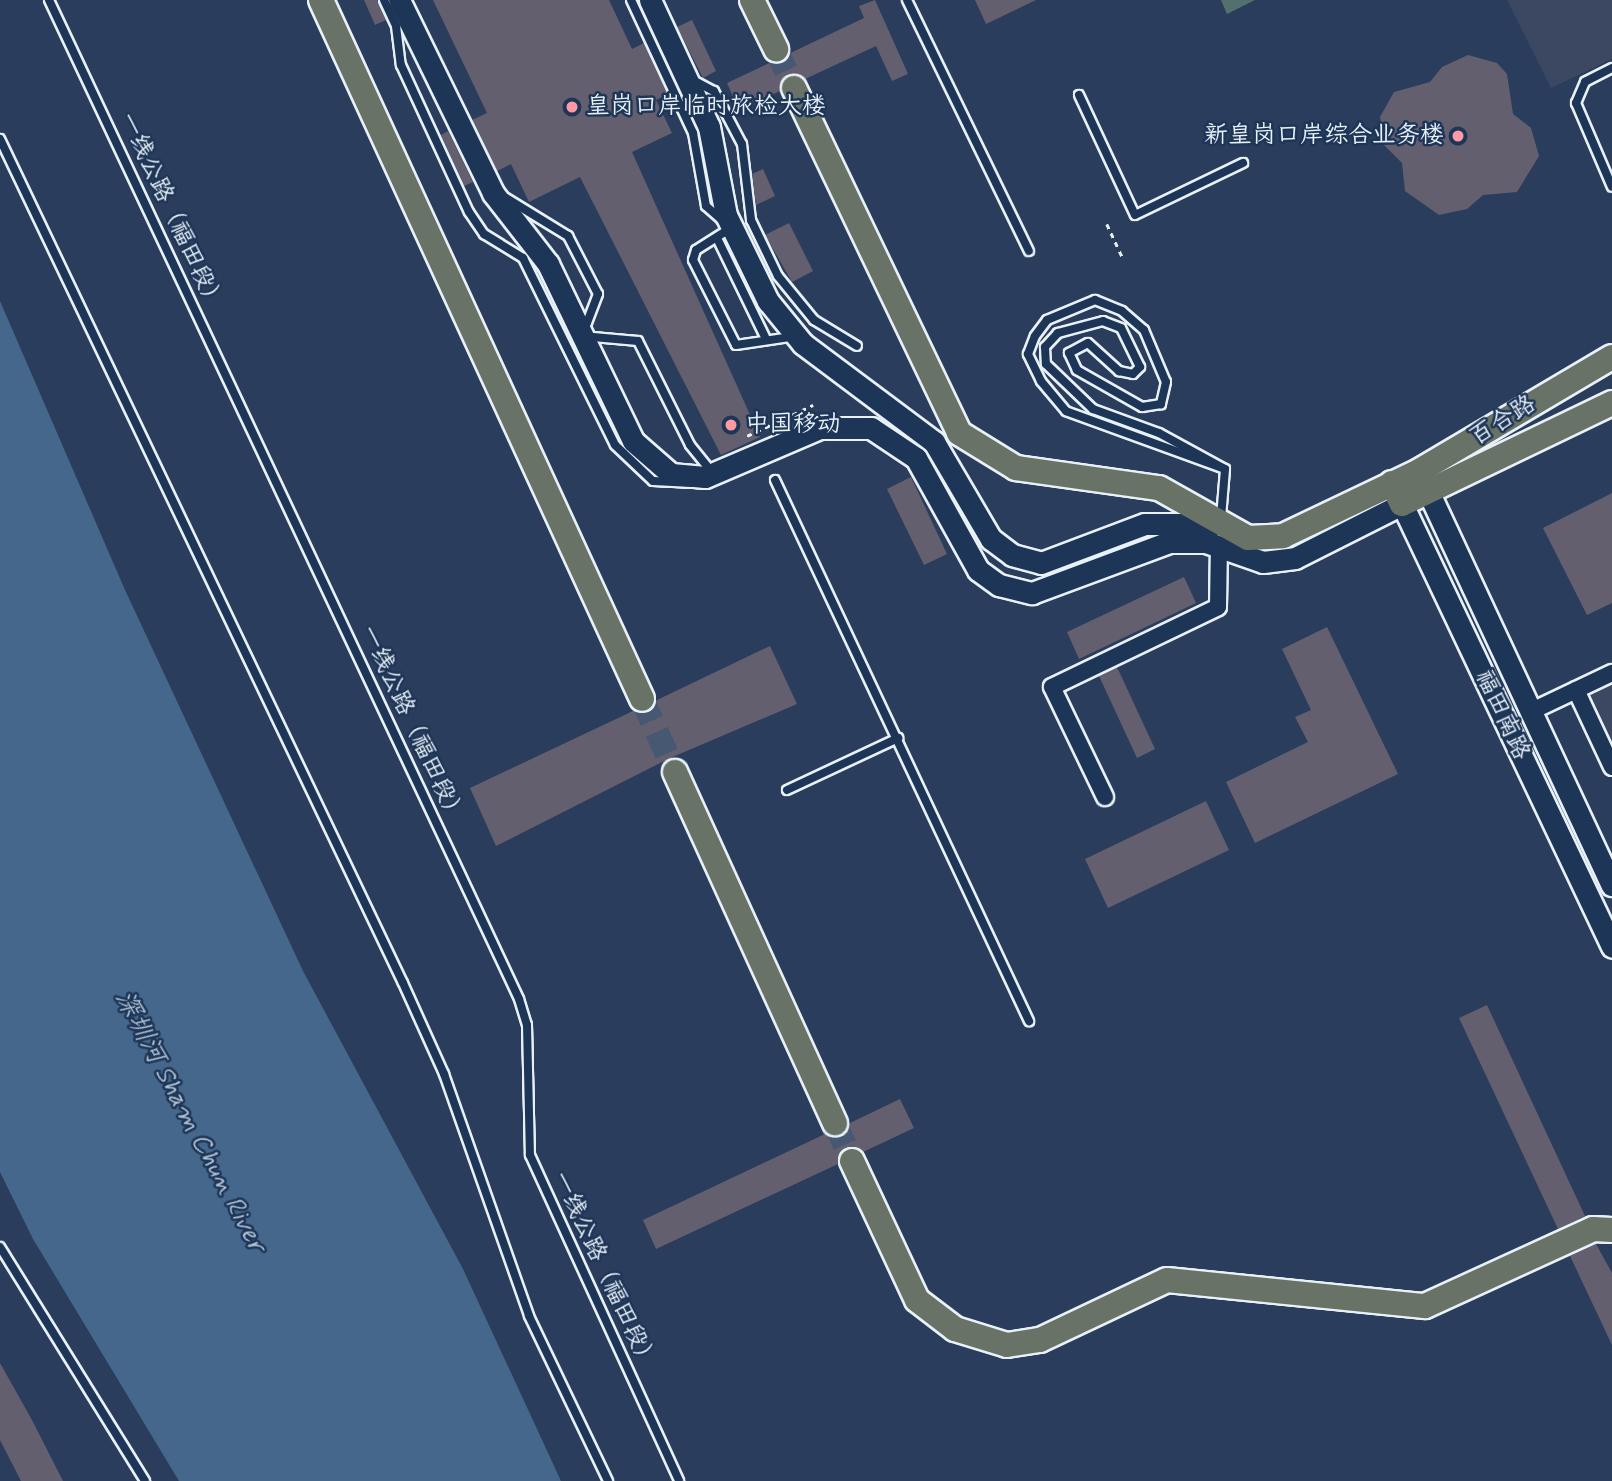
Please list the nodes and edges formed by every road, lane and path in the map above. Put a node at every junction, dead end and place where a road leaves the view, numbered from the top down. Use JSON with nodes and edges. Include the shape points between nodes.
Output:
{"nodes":[{"id":1,"x":49,"y":0,"type":"edge"},
{"id":2,"x":321,"y":0,"type":"edge"},
{"id":3,"x":384,"y":0,"type":"edge"},
{"id":4,"x":399,"y":0,"type":"edge"},
{"id":5,"x":631,"y":0,"type":"edge"},
{"id":6,"x":650,"y":0,"type":"edge"},
{"id":7,"x":752,"y":0,"type":"edge"},
{"id":8,"x":907,"y":0,"type":"edge"},
{"id":9,"x":776,"y":49,"type":"tunnel mouth"},
{"id":10,"x":1612,"y":68,"type":"edge"},
{"id":11,"x":687,"y":77,"type":"junction"},
{"id":12,"x":794,"y":88,"type":"tunnel mouth"},
{"id":13,"x":1079,"y":95,"type":"dead end"},
{"id":14,"x":0,"y":139,"type":"edge"},
{"id":15,"x":1243,"y":163,"type":"dead end"},
{"id":16,"x":486,"y":179,"type":"junction"},
{"id":17,"x":1612,"y":187,"type":"edge"},
{"id":18,"x":1107,"y":224,"type":"dead end"},
{"id":19,"x":724,"y":233,"type":"junction"},
{"id":20,"x":1029,"y":251,"type":"dead end"},
{"id":21,"x":1123,"y":258,"type":"dead end"},
{"id":22,"x":582,"y":336,"type":"junction"},
{"id":23,"x":765,"y":337,"type":"junction"},
{"id":24,"x":803,"y":344,"type":"junction"},
{"id":25,"x":858,"y":346,"type":"dead end"},
{"id":26,"x":1612,"y":357,"type":"edge"},
{"id":27,"x":1612,"y":403,"type":"edge"},
{"id":28,"x":813,"y":405,"type":"dead end"},
{"id":29,"x":747,"y":436,"type":"dead end"},
{"id":30,"x":1225,"y":469,"type":"junction"},
{"id":31,"x":714,"y":474,"type":"junction"},
{"id":32,"x":775,"y":480,"type":"dead end"},
{"id":33,"x":1423,"y":481,"type":"junction"},
{"id":34,"x":1397,"y":494,"type":"junction"},
{"id":35,"x":1219,"y":535,"type":"junction"},
{"id":36,"x":1612,"y":673,"type":"edge"},
{"id":37,"x":1576,"y":690,"type":"junction"},
{"id":38,"x":642,"y":699,"type":"tunnel mouth"},
{"id":39,"x":1532,"y":711,"type":"junction"},
{"id":40,"x":898,"y":738,"type":"junction"},
{"id":41,"x":1612,"y":767,"type":"edge"},
{"id":42,"x":675,"y":772,"type":"tunnel mouth"},
{"id":43,"x":787,"y":790,"type":"dead end"},
{"id":44,"x":1105,"y":797,"type":"dead end"},
{"id":45,"x":1612,"y":885,"type":"edge"},
{"id":46,"x":1612,"y":947,"type":"edge"},
{"id":47,"x":1029,"y":1021,"type":"dead end"},
{"id":48,"x":835,"y":1123,"type":"tunnel mouth"},
{"id":49,"x":852,"y":1161,"type":"tunnel mouth"},
{"id":50,"x":1612,"y":1230,"type":"edge"},
{"id":51,"x":0,"y":1247,"type":"edge"},
{"id":52,"x":145,"y":1481,"type":"edge"},
{"id":53,"x":608,"y":1481,"type":"edge"},
{"id":54,"x":679,"y":1481,"type":"edge"}],
"edges":[{"from":1,"to":54,"type":"lane","name":"一线公路（福田段）","via":[[519,999],[527,1025],[530,1155]]},
{"from":2,"to":38,"type":"main road"},
{"from":3,"to":31,"type":"lane","via":[[397,26],[401,65],[469,212],[484,234],[523,258],[622,455],[662,485],[687,485]]},
{"from":4,"to":16,"type":"main road"},
{"from":5,"to":19,"type":"lane","via":[[693,133],[706,206]]},
{"from":6,"to":11,"type":"main road"},
{"from":7,"to":9,"type":"main road"},
{"from":8,"to":20,"type":"lane"},
{"from":10,"to":17,"type":"lane","via":[[1585,82],[1576,103]]},
{"from":11,"to":19,"type":"main road","via":[[716,146]]},
{"from":11,"to":25,"type":"lane","via":[[714,91],[742,144],[751,220],[778,276],[814,320]]},
{"from":12,"to":35,"type":"main road","name":"百合路","via":[[959,433],[1000,462],[1159,488]]},
{"from":13,"to":15,"type":"lane","via":[[1135,215]]},
{"from":14,"to":53,"type":"lane","via":[[444,1074],[529,1316]]},
{"from":16,"to":22,"type":"main road","via":[[542,254]]},
{"from":16,"to":22,"type":"lane","via":[[568,236],[598,294]]},
{"from":18,"to":21,"type":"path"},
{"from":19,"to":23,"type":"lane"},
{"from":19,"to":23,"type":"lane","via":[[696,250],[693,260],[727,330],[742,346]]},
{"from":19,"to":24,"type":"main road","via":[[768,301]]},
{"from":22,"to":31,"type":"lane","via":[[638,341],[690,445]]},
{"from":22,"to":31,"type":"main road","via":[[646,457],[681,478]]},
{"from":23,"to":24,"type":"lane"},
{"from":24,"to":35,"type":"main road","via":[[928,436],[984,531],[1021,560],[1052,562],[1156,522]]},
{"from":26,"to":33,"type":"main road","name":"百合路"},
{"from":27,"to":33,"type":"main road","name":"百合路"},
{"from":28,"to":29,"type":"path"},
{"from":30,"to":30,"type":"lane","via":[[1159,433],[1093,409],[1046,363],[1045,347],[1058,333],[1103,321],[1121,328],[1140,367],[1133,374],[1119,370],[1088,343],[1069,353],[1077,370],[1142,407],[1161,404],[1166,382],[1161,358],[1144,330],[1122,311],[1095,300],[1047,320],[1028,354],[1066,411]]},
{"from":30,"to":35,"type":"lane"},
{"from":31,"to":35,"type":"main road","via":[[820,428],[848,424],[878,430],[923,468],[978,569],[1022,592],[1055,588],[1147,546]]},
{"from":32,"to":40,"type":"lane"},
{"from":33,"to":34,"type":"main road","name":"百合路"},
{"from":33,"to":39,"type":"main road","name":"福田南路"},
{"from":34,"to":35,"type":"main road","name":"百合路","via":[[1283,536]]},
{"from":34,"to":46,"type":"main road","name":"福田南路"},
{"from":35,"to":44,"type":"street","via":[[1218,607],[1052,687]]},
{"from":36,"to":37,"type":"street"},
{"from":37,"to":39,"type":"street"},
{"from":37,"to":41,"type":"street"},
{"from":39,"to":45,"type":"main road","name":"福田南路"},
{"from":40,"to":43,"type":"lane"},
{"from":40,"to":47,"type":"lane"},
{"from":42,"to":48,"type":"main road"},
{"from":49,"to":50,"type":"main road","via":[[917,1300],[955,1329],[1007,1345],[1040,1340],[1147,1287],[1178,1279],[1364,1304],[1425,1306],[1593,1229]]},
{"from":51,"to":52,"type":"lane"}]}
